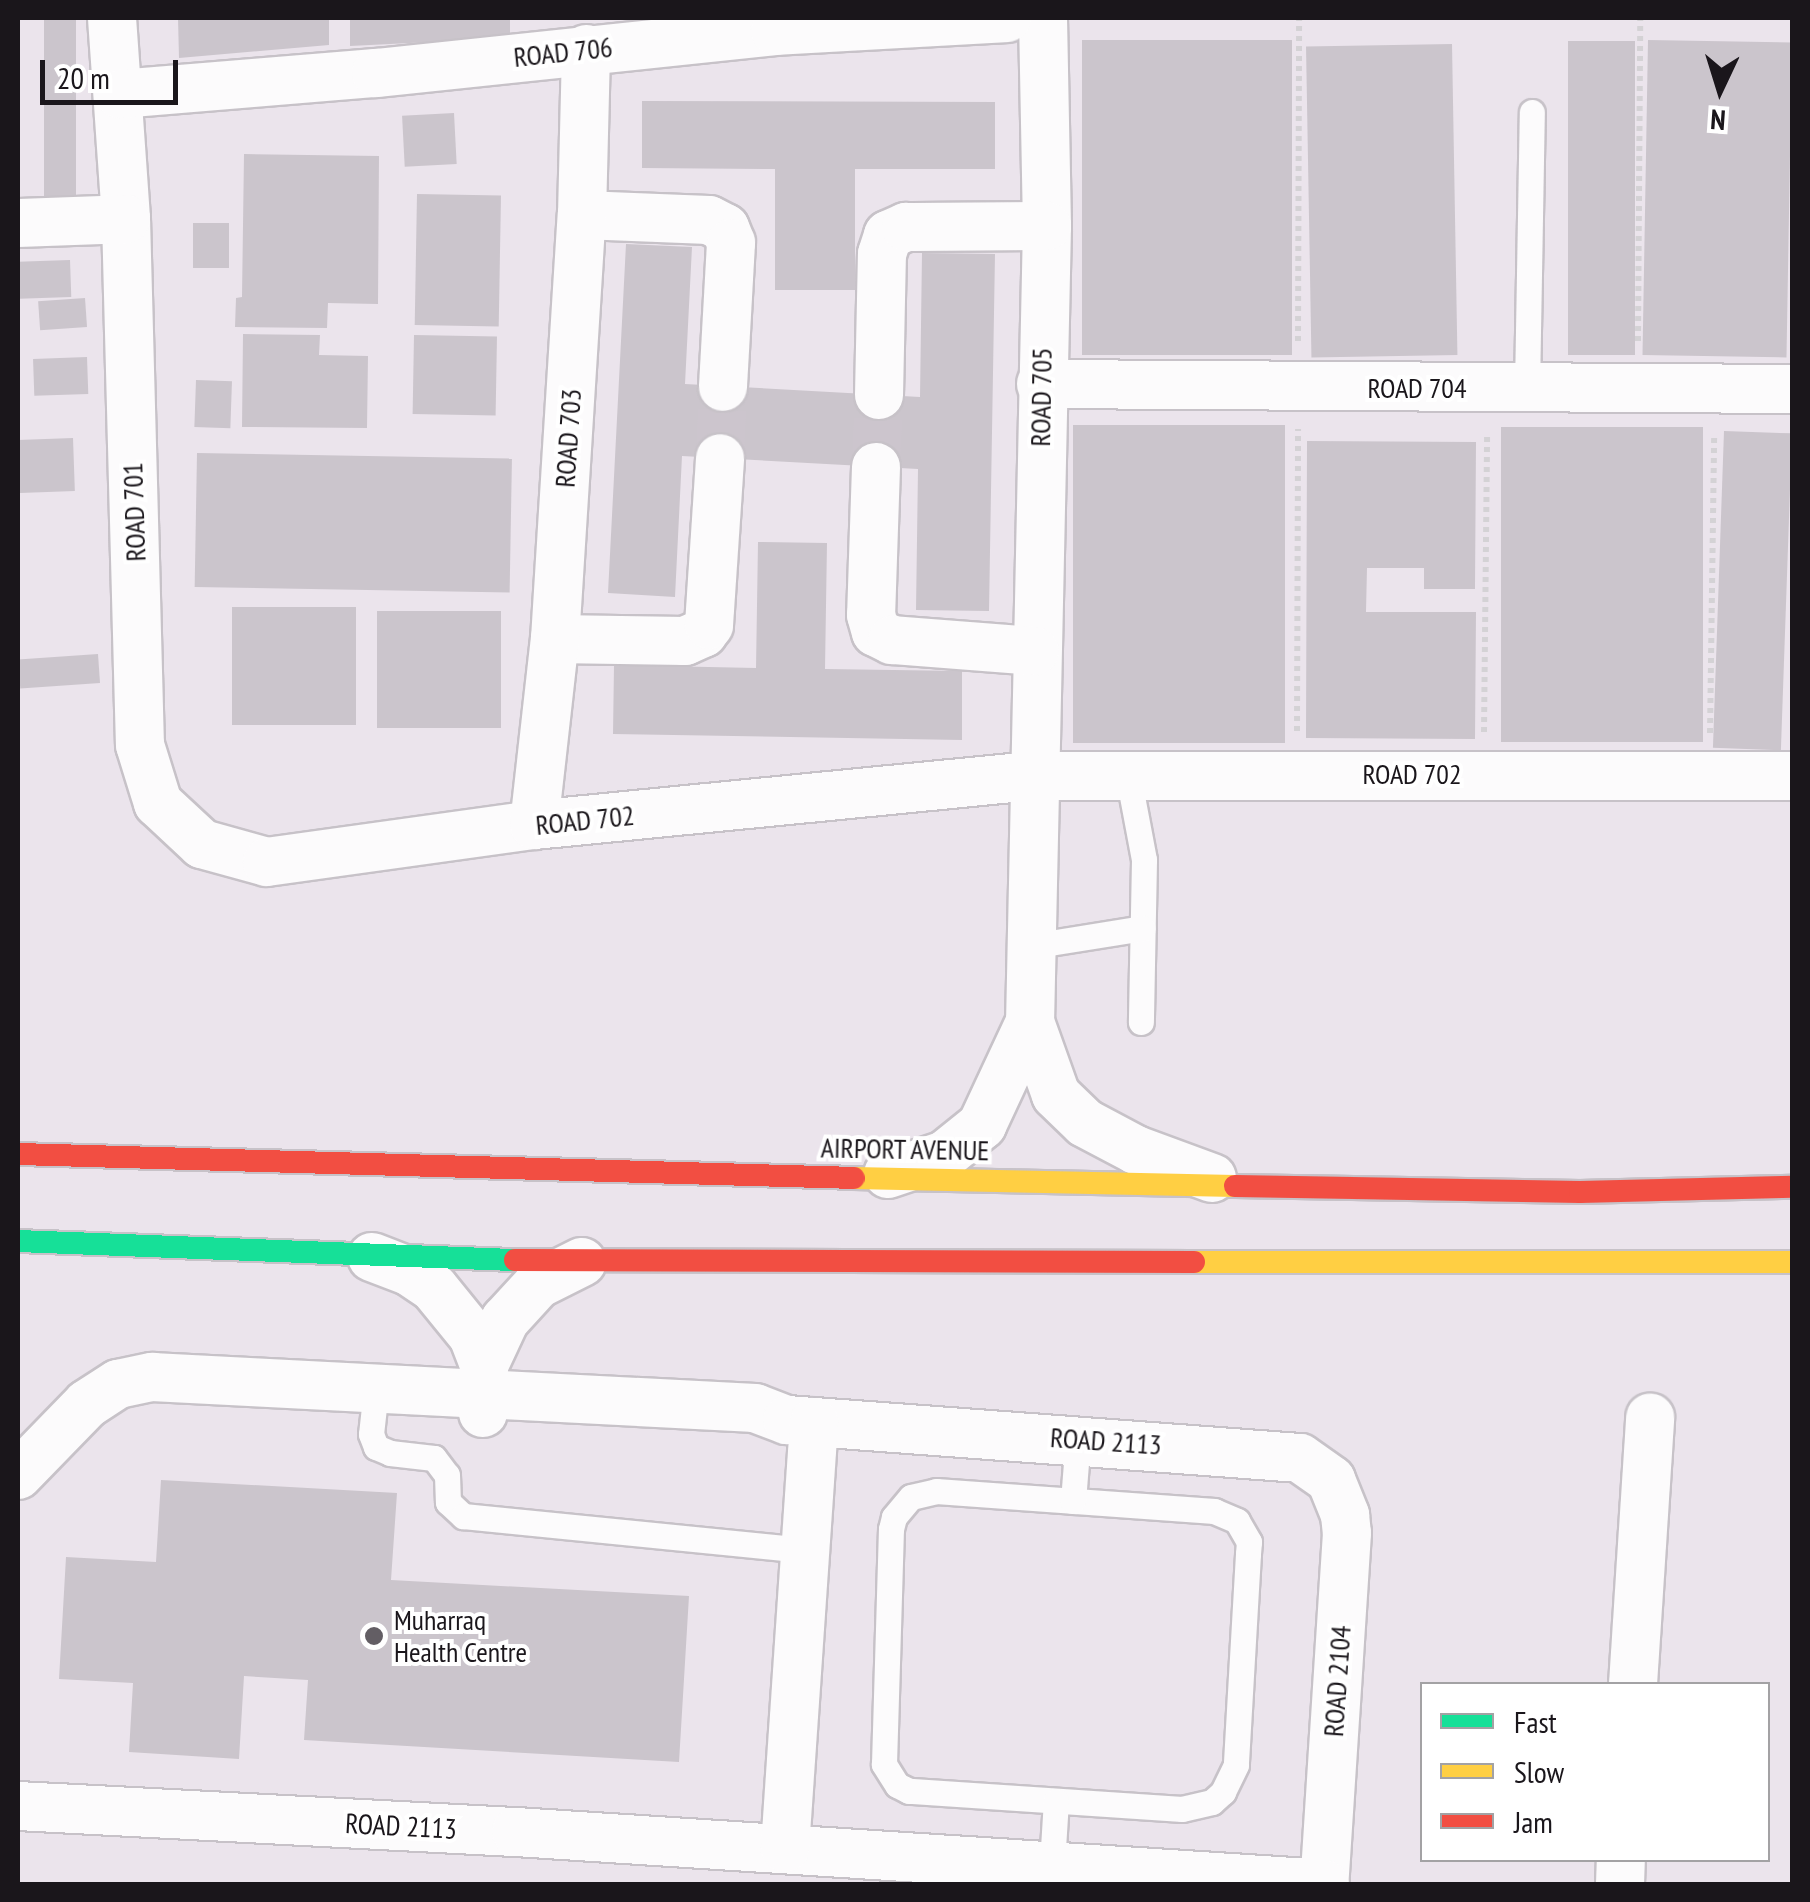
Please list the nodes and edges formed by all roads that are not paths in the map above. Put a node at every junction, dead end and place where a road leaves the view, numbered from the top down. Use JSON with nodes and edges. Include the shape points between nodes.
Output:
{"nodes":[{"id":1,"x":112,"y":18,"type":"edge"},
{"id":2,"x":1007,"y":18,"type":"edge"},
{"id":3,"x":1043,"y":18,"type":"edge"},
{"id":4,"x":586,"y":50,"type":"junction"},
{"id":5,"x":119,"y":94,"type":"junction"},
{"id":6,"x":1532,"y":112,"type":"dead end"},
{"id":7,"x":582,"y":215,"type":"junction"},
{"id":8,"x":126,"y":218,"type":"junction"},
{"id":9,"x":18,"y":223,"type":"edge"},
{"id":10,"x":1046,"y":226,"type":"junction"},
{"id":11,"x":1041,"y":384,"type":"junction"},
{"id":12,"x":723,"y":387,"type":"tunnel mouth"},
{"id":13,"x":1508,"y":388,"type":"junction"},
{"id":14,"x":1792,"y":389,"type":"edge"},
{"id":15,"x":878,"y":395,"type":"tunnel mouth"},
{"id":16,"x":720,"y":458,"type":"tunnel mouth"},
{"id":17,"x":876,"y":467,"type":"tunnel mouth"},
{"id":18,"x":555,"y":639,"type":"junction"},
{"id":19,"x":1036,"y":650,"type":"junction"},
{"id":20,"x":1128,"y":775,"type":"junction"},
{"id":21,"x":1032,"y":776,"type":"junction"},
{"id":22,"x":1792,"y":776,"type":"edge"},
{"id":23,"x":158,"y":803,"type":"joint"},
{"id":24,"x":534,"y":825,"type":"junction"},
{"id":25,"x":1143,"y":928,"type":"junction"},
{"id":26,"x":1031,"y":946,"type":"junction"},
{"id":27,"x":1030,"y":1022,"type":"junction"},
{"id":28,"x":1141,"y":1022,"type":"dead end"},
{"id":29,"x":23,"y":1130,"type":"dead end"},
{"id":30,"x":18,"y":1154,"type":"edge"},
{"id":31,"x":114,"y":1154,"type":"junction"},
{"id":32,"x":1735,"y":1165,"type":"dead end"},
{"id":33,"x":872,"y":1179,"type":"junction"},
{"id":34,"x":1228,"y":1183,"type":"junction"},
{"id":35,"x":1792,"y":1186,"type":"edge"},
{"id":36,"x":1580,"y":1192,"type":"junction"},
{"id":37,"x":18,"y":1241,"type":"edge"},
{"id":38,"x":349,"y":1253,"type":"junction"},
{"id":39,"x":582,"y":1262,"type":"junction"},
{"id":40,"x":1786,"y":1264,"type":"edge"},
{"id":41,"x":484,"y":1391,"type":"junction"},
{"id":42,"x":374,"y":1398,"type":"junction"},
{"id":43,"x":1650,"y":1418,"type":"dead end"},
{"id":44,"x":801,"y":1421,"type":"junction"},
{"id":45,"x":1078,"y":1438,"type":"junction"},
{"id":46,"x":18,"y":1475,"type":"edge"},
{"id":47,"x":1331,"y":1480,"type":"joint"},
{"id":48,"x":1073,"y":1501,"type":"junction"},
{"id":49,"x":804,"y":1550,"type":"junction"},
{"id":50,"x":1633,"y":1682,"type":"edge"},
{"id":51,"x":1056,"y":1802,"type":"junction"},
{"id":52,"x":18,"y":1806,"type":"edge"},
{"id":53,"x":785,"y":1848,"type":"junction"},
{"id":54,"x":1052,"y":1864,"type":"junction"},
{"id":55,"x":905,"y":1870,"type":"edge"},
{"id":56,"x":1324,"y":1884,"type":"edge"}],
"edges":[{"from":1,"to":5,"type":"street","name":"ROAD 701"},
{"from":2,"to":4,"type":"street","name":"ROAD 706"},
{"from":3,"to":10,"type":"street","name":"ROAD 705"},
{"from":4,"to":5,"type":"street","name":"ROAD 706"},
{"from":4,"to":7,"type":"street","name":"ROAD 703"},
{"from":5,"to":8,"type":"street","name":"ROAD 701"},
{"from":6,"to":13,"type":"lane"},
{"from":7,"to":12,"type":"street","via":[[709,220],[725,228],[731,243]]},
{"from":7,"to":18,"type":"street","name":"ROAD 703"},
{"from":8,"to":9,"type":"street"},
{"from":8,"to":23,"type":"street","name":"ROAD 701","via":[[140,745]]},
{"from":10,"to":11,"type":"street","name":"ROAD 705"},
{"from":10,"to":15,"type":"street","via":[[906,227],[888,235]]},
{"from":11,"to":13,"type":"street","name":"ROAD 704"},
{"from":11,"to":19,"type":"street","name":"ROAD 705"},
{"from":13,"to":14,"type":"street","name":"ROAD 704"},
{"from":16,"to":18,"type":"street","via":[[703,634],[685,641]]},
{"from":17,"to":19,"type":"street","via":[[876,632],[892,640]]},
{"from":18,"to":24,"type":"street","name":"ROAD 703"},
{"from":19,"to":21,"type":"street","name":"ROAD 705"},
{"from":20,"to":21,"type":"street","name":"ROAD 702"},
{"from":20,"to":22,"type":"street","name":"ROAD 702"},
{"from":20,"to":25,"type":"lane","via":[[1144,860]]},
{"from":21,"to":24,"type":"street","name":"ROAD 702"},
{"from":21,"to":26,"type":"street"},
{"from":23,"to":24,"type":"street","name":"ROAD 702","via":[[202,844],[268,862]]},
{"from":25,"to":26,"type":"lane"},
{"from":25,"to":28,"type":"lane"},
{"from":26,"to":27,"type":"street"},
{"from":27,"to":33,"type":"street","via":[[982,1124],[945,1155]]},
{"from":27,"to":34,"type":"street","via":[[1056,1095],[1085,1124]]},
{"from":29,"to":31,"type":"main road"},
{"from":30,"to":31,"type":"main road","name":"AIRPORT AVENUE"},
{"from":31,"to":33,"type":"main road","name":"AIRPORT AVENUE"},
{"from":32,"to":36,"type":"main road"},
{"from":33,"to":34,"type":"main road","name":"AIRPORT AVENUE"},
{"from":34,"to":36,"type":"main road","name":"AIRPORT AVENUE"},
{"from":35,"to":36,"type":"main road","name":"AIRPORT AVENUE"},
{"from":37,"to":38,"type":"main road"},
{"from":38,"to":39,"type":"main road"},
{"from":38,"to":41,"type":"street","via":[[394,1264],[434,1288],[473,1336]]},
{"from":39,"to":40,"type":"main road"},
{"from":39,"to":41,"type":"street","via":[[520,1300],[493,1342]]},
{"from":41,"to":42,"type":"street","name":"ROAD 2113"},
{"from":41,"to":44,"type":"street","name":"ROAD 2113","via":[[754,1429]]},
{"from":42,"to":46,"type":"street","name":"ROAD 2113","via":[[152,1377],[103,1392]]},
{"from":42,"to":49,"type":"lane","via":[[376,1447],[434,1458],[447,1476],[448,1502],[463,1516]]},
{"from":43,"to":50,"type":"street"},
{"from":44,"to":45,"type":"street","name":"ROAD 2113"},
{"from":44,"to":49,"type":"street"},
{"from":45,"to":47,"type":"street","name":"ROAD 2113","via":[[1282,1454]]},
{"from":45,"to":48,"type":"lane"},
{"from":47,"to":56,"type":"street","name":"ROAD 2104","via":[[1346,1533]]},
{"from":48,"to":51,"type":"lane","via":[[1226,1514],[1244,1530],[1248,1554],[1236,1765],[1224,1792],[1182,1809]]},
{"from":48,"to":51,"type":"lane","via":[[923,1492],[901,1506],[891,1529],[884,1764],[889,1776],[910,1791]]},
{"from":49,"to":53,"type":"street"},
{"from":51,"to":54,"type":"lane"},
{"from":52,"to":53,"type":"street","name":"ROAD 2113"},
{"from":53,"to":55,"type":"street","name":"ROAD 2113"},
{"from":54,"to":55,"type":"street","name":"ROAD 2113"},
{"from":54,"to":56,"type":"street","name":"ROAD 2113"}]}
